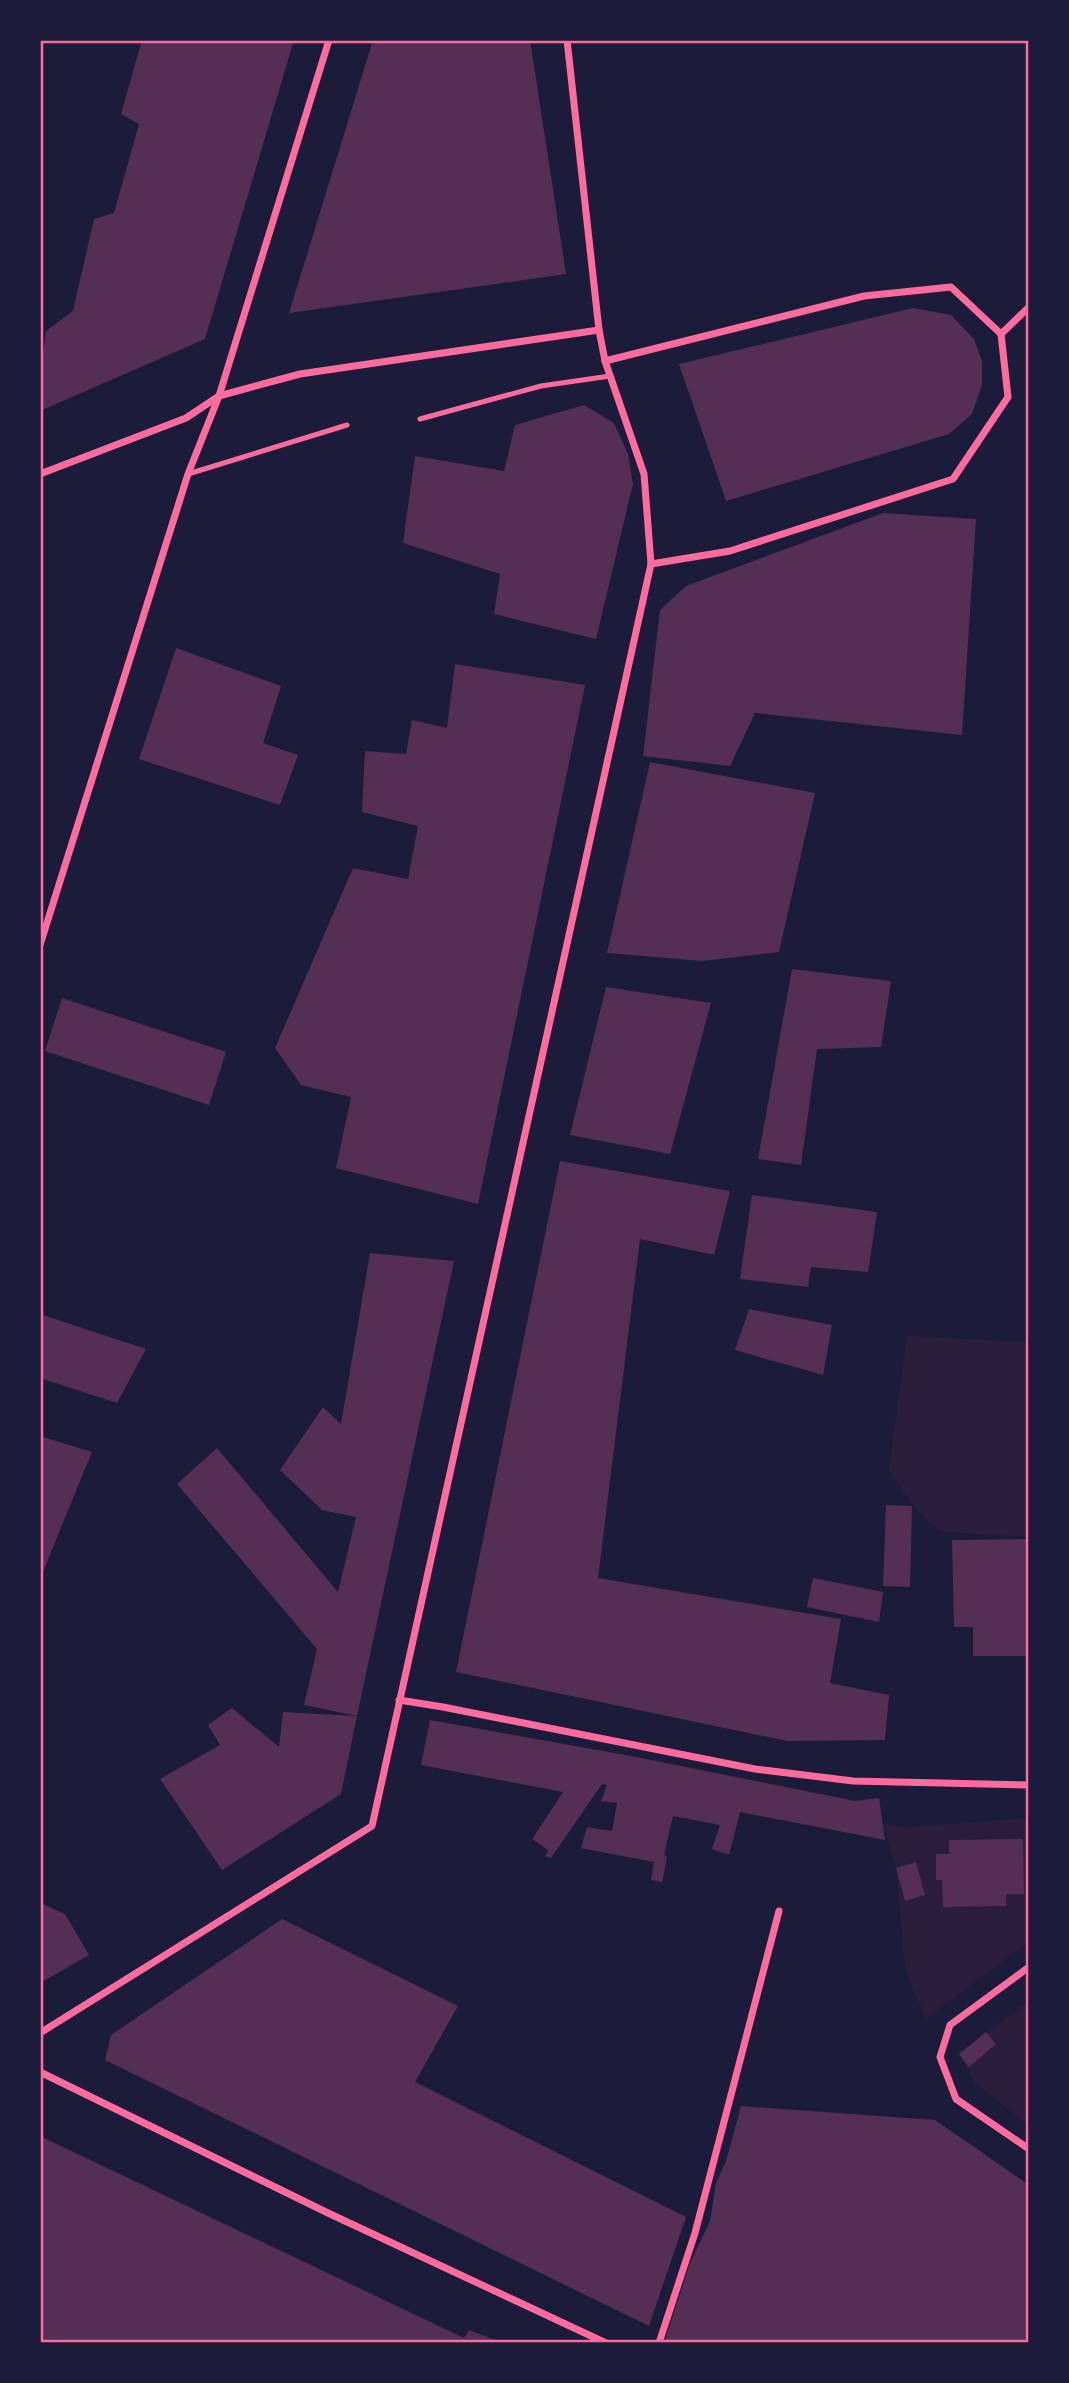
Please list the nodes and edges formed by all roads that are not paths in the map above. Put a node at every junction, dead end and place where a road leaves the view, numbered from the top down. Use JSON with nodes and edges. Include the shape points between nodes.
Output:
{"nodes":[{"id":1,"x":329,"y":40,"type":"edge"},
{"id":2,"x":567,"y":40,"type":"edge"},
{"id":3,"x":1029,"y":307,"type":"edge"},
{"id":4,"x":599,"y":330,"type":"junction"},
{"id":5,"x":1001,"y":334,"type":"junction"},
{"id":6,"x":605,"y":360,"type":"junction"},
{"id":7,"x":610,"y":376,"type":"junction"},
{"id":8,"x":219,"y":396,"type":"junction"},
{"id":9,"x":420,"y":419,"type":"dead end"},
{"id":10,"x":347,"y":425,"type":"dead end"},
{"id":11,"x":40,"y":474,"type":"edge"},
{"id":12,"x":188,"y":474,"type":"junction"},
{"id":13,"x":651,"y":564,"type":"junction"},
{"id":14,"x":40,"y":945,"type":"edge"},
{"id":15,"x":399,"y":1700,"type":"junction"},
{"id":16,"x":1029,"y":1785,"type":"edge"},
{"id":17,"x":779,"y":1911,"type":"dead end"},
{"id":18,"x":1029,"y":1966,"type":"edge"},
{"id":19,"x":40,"y":2033,"type":"edge"},
{"id":20,"x":40,"y":2072,"type":"edge"},
{"id":21,"x":1029,"y":2149,"type":"edge"},
{"id":22,"x":606,"y":2343,"type":"edge"},
{"id":23,"x":659,"y":2343,"type":"edge"}],
"edges":[{"from":1,"to":8,"type":"street"},
{"from":2,"to":4,"type":"street"},
{"from":3,"to":5,"type":"street"},
{"from":4,"to":6,"type":"street"},
{"from":4,"to":8,"type":"street","via":[[300,374]]},
{"from":5,"to":6,"type":"street","via":[[951,287],[864,296]]},
{"from":5,"to":13,"type":"street","via":[[1008,397],[953,479],[730,551]]},
{"from":6,"to":7,"type":"street"},
{"from":7,"to":9,"type":"lane","via":[[541,386]]},
{"from":7,"to":13,"type":"street","via":[[644,474]]},
{"from":8,"to":11,"type":"street","via":[[186,418]]},
{"from":8,"to":12,"type":"street"},
{"from":10,"to":12,"type":"lane"},
{"from":12,"to":14,"type":"street"},
{"from":13,"to":15,"type":"street"},
{"from":15,"to":16,"type":"street","via":[[755,1769],[853,1781]]},
{"from":15,"to":19,"type":"street","via":[[372,1826]]},
{"from":17,"to":23,"type":"street","via":[[695,2233]]},
{"from":18,"to":21,"type":"street","via":[[950,2025],[940,2057],[956,2099]]},
{"from":20,"to":22,"type":"street"}]}
